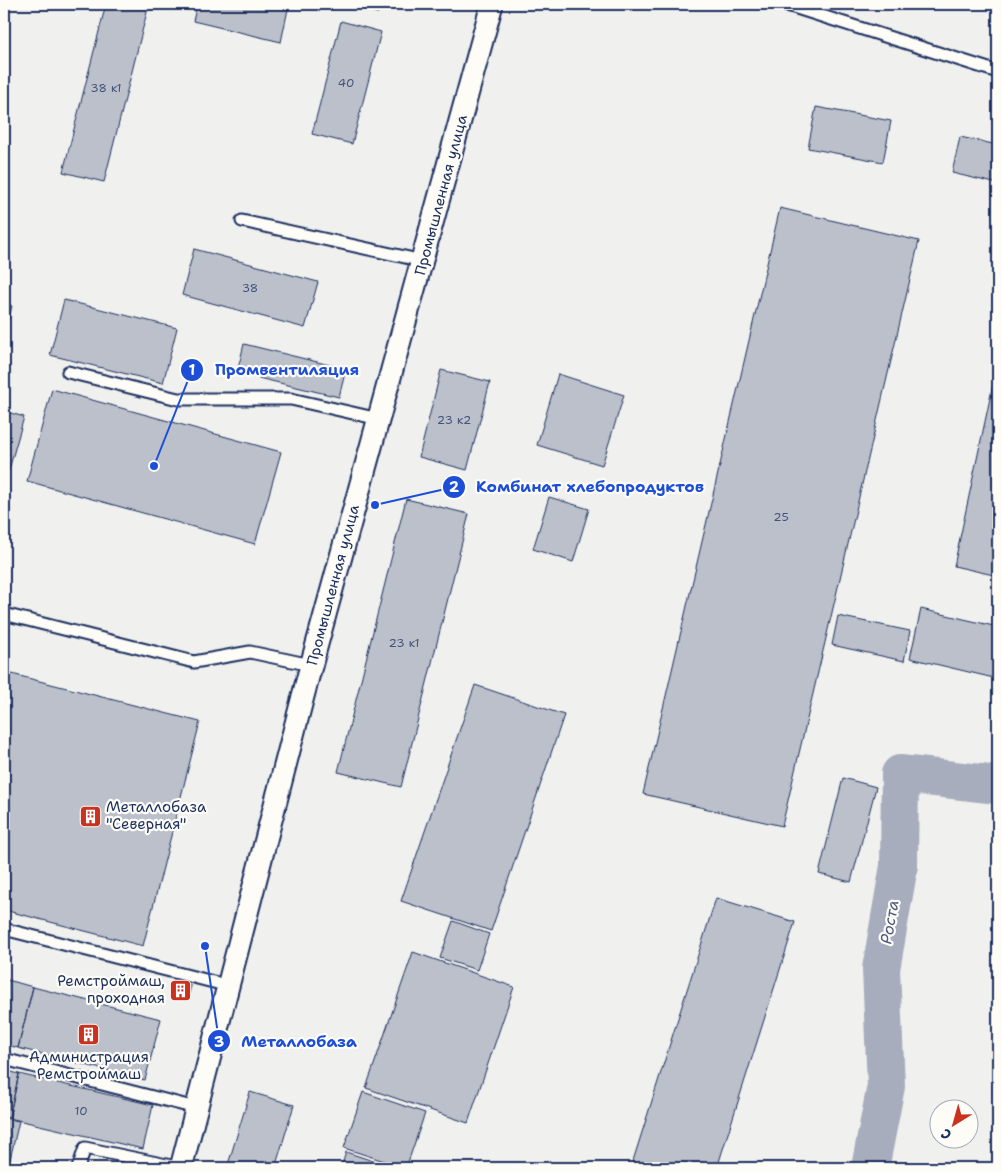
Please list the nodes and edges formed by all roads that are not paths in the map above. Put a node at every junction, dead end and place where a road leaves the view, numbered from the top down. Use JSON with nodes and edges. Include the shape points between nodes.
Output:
{"nodes":[{"id":1,"x":492,"y":4,"type":"edge"},
{"id":2,"x":784,"y":4,"type":"edge"},
{"id":3,"x":998,"y":72,"type":"edge"},
{"id":4,"x":242,"y":221,"type":"dead end"},
{"id":5,"x":423,"y":261,"type":"junction"},
{"id":6,"x":68,"y":372,"type":"dead end"},
{"id":7,"x":379,"y":419,"type":"junction"},
{"id":8,"x":4,"y":614,"type":"edge"},
{"id":9,"x":311,"y":665,"type":"junction"},
{"id":10,"x":4,"y":929,"type":"edge"},
{"id":11,"x":229,"y":986,"type":"junction"},
{"id":12,"x":4,"y":1059,"type":"edge"},
{"id":13,"x":196,"y":1108,"type":"junction"},
{"id":14,"x":78,"y":1168,"type":"edge"},
{"id":15,"x":181,"y":1168,"type":"edge"}],
"edges":[{"from":1,"to":5,"type":"street","name":"Промышленная улица"},
{"from":2,"to":3,"type":"lane"},
{"from":4,"to":5,"type":"lane"},
{"from":5,"to":7,"type":"street","name":"Промышленная улица"},
{"from":6,"to":7,"type":"lane","via":[[178,399],[290,399]]},
{"from":7,"to":9,"type":"street","name":"Промышленная улица"},
{"from":8,"to":9,"type":"lane","via":[[194,662],[250,652]]},
{"from":9,"to":11,"type":"street","name":"Промышленная улица"},
{"from":10,"to":11,"type":"lane"},
{"from":11,"to":13,"type":"street","name":"Промышленная улица"},
{"from":12,"to":13,"type":"lane"},
{"from":13,"to":15,"type":"street","name":"Промышленная улица"},
{"from":14,"to":15,"type":"lane","via":[[85,1148]]}]}
